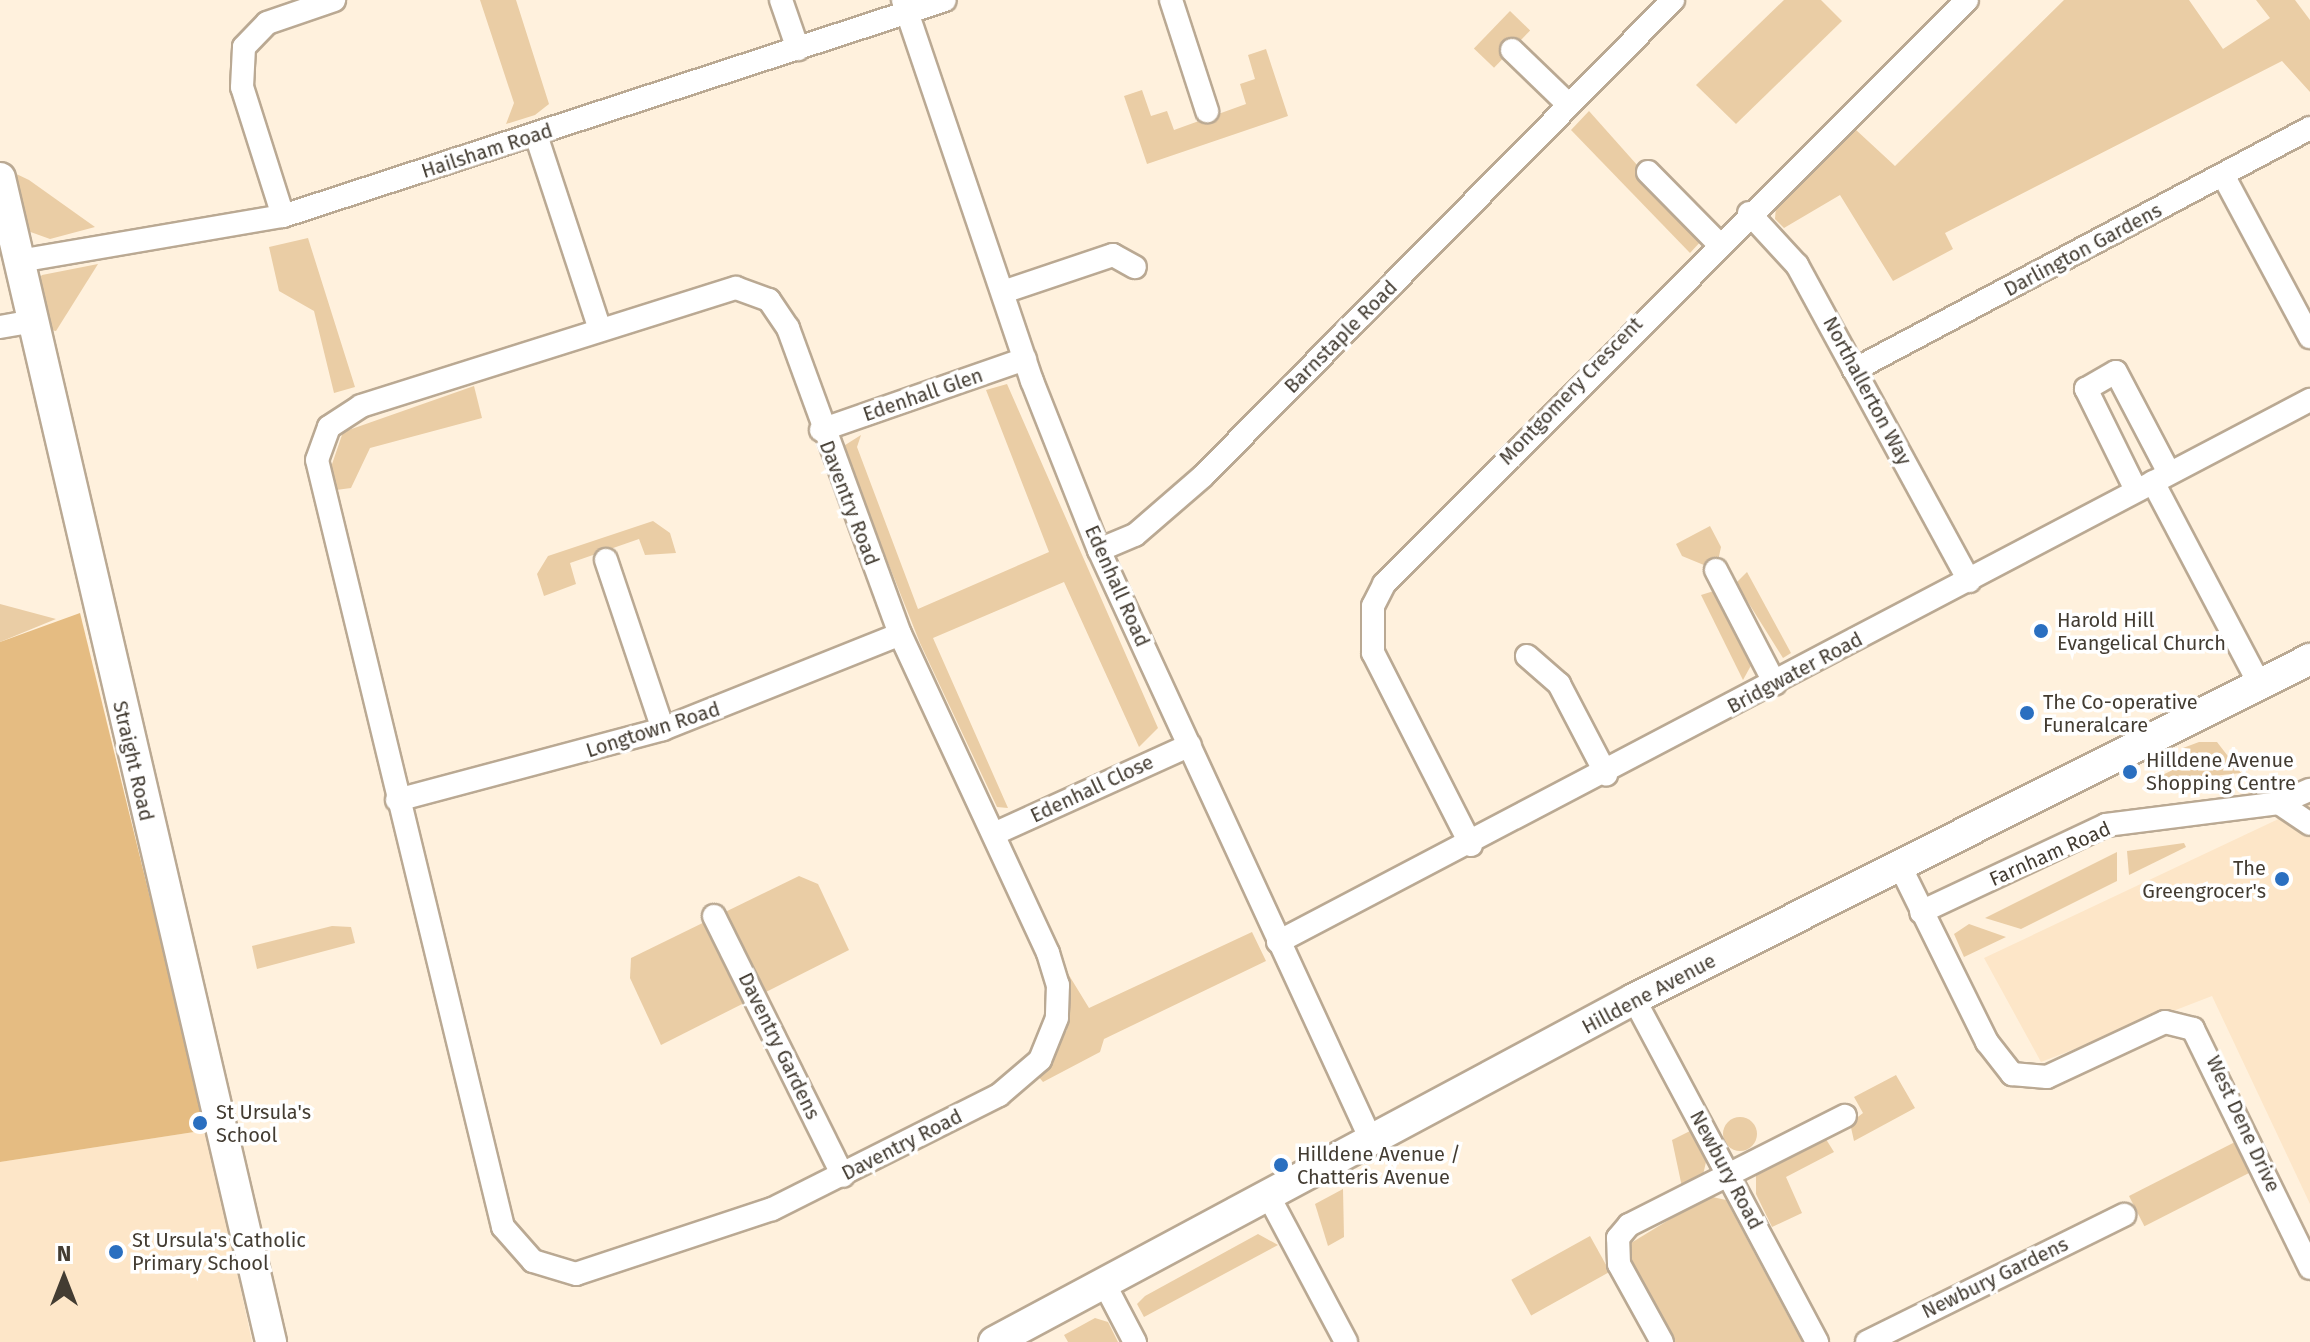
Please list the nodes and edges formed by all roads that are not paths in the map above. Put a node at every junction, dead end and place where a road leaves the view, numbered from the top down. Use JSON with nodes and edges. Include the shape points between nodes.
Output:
{"nodes":[{"id":1,"x":334,"y":0,"type":"edge"},
{"id":2,"x":781,"y":0,"type":"edge"},
{"id":3,"x":945,"y":0,"type":"edge"},
{"id":4,"x":1171,"y":0,"type":"edge"},
{"id":5,"x":1673,"y":0,"type":"edge"},
{"id":6,"x":1967,"y":0,"type":"edge"},
{"id":7,"x":905,"y":6,"type":"edge"},
{"id":8,"x":798,"y":49,"type":"junction"},
{"id":9,"x":1512,"y":50,"type":"dead end"},
{"id":10,"x":1569,"y":105,"type":"junction"},
{"id":11,"x":1207,"y":111,"type":"dead end"},
{"id":12,"x":2310,"y":128,"type":"edge"},
{"id":13,"x":536,"y":135,"type":"junction"},
{"id":14,"x":1648,"y":172,"type":"dead end"},
{"id":15,"x":2223,"y":175,"type":"junction"},
{"id":16,"x":0,"y":178,"type":"edge"},
{"id":17,"x":1749,"y":213,"type":"junction"},
{"id":18,"x":283,"y":216,"type":"junction"},
{"id":19,"x":1718,"y":243,"type":"junction"},
{"id":20,"x":19,"y":261,"type":"junction"},
{"id":21,"x":1135,"y":267,"type":"dead end"},
{"id":22,"x":1003,"y":292,"type":"junction"},
{"id":23,"x":14,"y":325,"type":"edge"},
{"id":24,"x":599,"y":327,"type":"junction"},
{"id":25,"x":2310,"y":337,"type":"edge"},
{"id":26,"x":1025,"y":359,"type":"junction"},
{"id":27,"x":1854,"y":370,"type":"junction"},
{"id":28,"x":2310,"y":400,"type":"edge"},
{"id":29,"x":821,"y":430,"type":"junction"},
{"id":30,"x":2153,"y":482,"type":"junction"},
{"id":31,"x":1099,"y":550,"type":"junction"},
{"id":32,"x":606,"y":560,"type":"dead end"},
{"id":33,"x":1716,"y":570,"type":"dead end"},
{"id":34,"x":1969,"y":581,"type":"junction"},
{"id":35,"x":900,"y":634,"type":"junction"},
{"id":36,"x":1527,"y":656,"type":"dead end"},
{"id":37,"x":2310,"y":659,"type":"edge"},
{"id":38,"x":2259,"y":683,"type":"junction"},
{"id":39,"x":1775,"y":684,"type":"junction"},
{"id":40,"x":663,"y":729,"type":"junction"},
{"id":41,"x":1190,"y":745,"type":"junction"},
{"id":42,"x":1606,"y":774,"type":"junction"},
{"id":43,"x":2310,"y":790,"type":"edge"},
{"id":44,"x":397,"y":800,"type":"junction"},
{"id":45,"x":2279,"y":803,"type":"junction"},
{"id":46,"x":2310,"y":824,"type":"edge"},
{"id":47,"x":994,"y":834,"type":"junction"},
{"id":48,"x":1471,"y":845,"type":"junction"},
{"id":49,"x":1899,"y":864,"type":"junction"},
{"id":50,"x":1921,"y":912,"type":"junction"},
{"id":51,"x":714,"y":916,"type":"dead end"},
{"id":52,"x":1278,"y":942,"type":"junction"},
{"id":53,"x":1634,"y":999,"type":"junction"},
{"id":54,"x":1845,"y":1116,"type":"dead end"},
{"id":55,"x":1372,"y":1142,"type":"junction"},
{"id":56,"x":1728,"y":1174,"type":"junction"},
{"id":57,"x":843,"y":1176,"type":"junction"},
{"id":58,"x":1268,"y":1195,"type":"junction"},
{"id":59,"x":2124,"y":1215,"type":"dead end"},
{"id":60,"x":2310,"y":1268,"type":"edge"},
{"id":61,"x":1104,"y":1283,"type":"junction"},
{"id":62,"x":271,"y":1342,"type":"edge"},
{"id":63,"x":994,"y":1342,"type":"edge"},
{"id":64,"x":1135,"y":1342,"type":"edge"},
{"id":65,"x":1346,"y":1342,"type":"edge"},
{"id":66,"x":1662,"y":1342,"type":"edge"},
{"id":67,"x":1817,"y":1342,"type":"edge"},
{"id":68,"x":1867,"y":1342,"type":"edge"}],
"edges":[{"from":1,"to":18,"type":"street","via":[[267,23],[244,47],[242,87]]},
{"from":2,"to":8,"type":"street"},
{"from":3,"to":7,"type":"street","name":"Hailsham Road"},
{"from":4,"to":11,"type":"street"},
{"from":5,"to":10,"type":"street","name":"Barnstaple Road"},
{"from":6,"to":17,"type":"street","name":"Montgomery Crescent"},
{"from":7,"to":8,"type":"street","name":"Hailsham Road"},
{"from":7,"to":22,"type":"street","name":"Edenhall Road"},
{"from":8,"to":13,"type":"street","name":"Hailsham Road"},
{"from":9,"to":10,"type":"street"},
{"from":10,"to":31,"type":"street","name":"Barnstaple Road","via":[[1203,476],[1135,535]]},
{"from":12,"to":15,"type":"street","name":"Darlington Gardens"},
{"from":13,"to":18,"type":"street","name":"Hailsham Road"},
{"from":13,"to":24,"type":"street"},
{"from":14,"to":19,"type":"street"},
{"from":15,"to":25,"type":"street"},
{"from":15,"to":27,"type":"street","name":"Darlington Gardens"},
{"from":16,"to":20,"type":"street","name":"Straight Road"},
{"from":17,"to":19,"type":"street","name":"Montgomery Crescent"},
{"from":17,"to":27,"type":"street","name":"Northallerton Way","via":[[1797,265]]},
{"from":18,"to":20,"type":"street","name":"Hailsham Road"},
{"from":19,"to":48,"type":"street","name":"Montgomery Crescent","via":[[1395,571],[1373,606],[1377,665]]},
{"from":20,"to":23,"type":"street","name":"Straight Road"},
{"from":21,"to":22,"type":"street","via":[[1113,255]]},
{"from":22,"to":26,"type":"street","name":"Edenhall Road"},
{"from":23,"to":62,"type":"street","name":"Straight Road"},
{"from":24,"to":29,"type":"street","name":"Daventry Road","via":[[719,290],[754,291],[780,311]]},
{"from":24,"to":44,"type":"street","name":"Daventry Road","via":[[361,406],[321,440],[317,479]]},
{"from":26,"to":29,"type":"street","name":"Edenhall Glen"},
{"from":26,"to":31,"type":"street","name":"Edenhall Road"},
{"from":27,"to":34,"type":"street","name":"Northallerton Way"},
{"from":28,"to":30,"type":"street","name":"Bridgwater Road"},
{"from":29,"to":35,"type":"street","name":"Daventry Road"},
{"from":30,"to":34,"type":"street","name":"Bridgwater Road"},
{"from":30,"to":38,"type":"street"},
{"from":31,"to":41,"type":"street","name":"Edenhall Road"},
{"from":32,"to":40,"type":"street"},
{"from":33,"to":39,"type":"street"},
{"from":34,"to":39,"type":"street","name":"Bridgwater Road"},
{"from":35,"to":40,"type":"street","name":"Longtown Road"},
{"from":35,"to":47,"type":"street","name":"Daventry Road"},
{"from":36,"to":42,"type":"street","via":[[1559,684]]},
{"from":37,"to":38,"type":"street","name":"Hilldene Avenue"},
{"from":38,"to":49,"type":"street","name":"Hilldene Avenue"},
{"from":39,"to":42,"type":"street","name":"Bridgwater Road"},
{"from":40,"to":44,"type":"street","name":"Longtown Road"},
{"from":41,"to":47,"type":"street","name":"Edenhall Close"},
{"from":41,"to":52,"type":"street","name":"Edenhall Road"},
{"from":42,"to":48,"type":"street","name":"Bridgwater Road"},
{"from":43,"to":45,"type":"street","name":"Farnham Road"},
{"from":44,"to":57,"type":"street","name":"Daventry Road","via":[[503,1227],[516,1246],[559,1271],[596,1273]]},
{"from":45,"to":46,"type":"street"},
{"from":45,"to":50,"type":"street","name":"Farnham Road","via":[[2106,825]]},
{"from":47,"to":57,"type":"street","name":"Daventry Road","via":[[1058,985],[1049,1044],[999,1095]]},
{"from":48,"to":52,"type":"street","name":"Bridgwater Road"},
{"from":49,"to":50,"type":"street","name":"West Dene Drive"},
{"from":49,"to":53,"type":"street","name":"Hilldene Avenue"},
{"from":50,"to":60,"type":"street","name":"West Dene Drive","via":[[1987,1042],[2012,1074],[2047,1077],[2165,1022],[2193,1029]]},
{"from":51,"to":57,"type":"street","name":"Daventry Gardens"},
{"from":52,"to":55,"type":"street","name":"Edenhall Road"},
{"from":53,"to":55,"type":"street","name":"Hilldene Avenue"},
{"from":53,"to":56,"type":"street","name":"Newbury Road"},
{"from":54,"to":56,"type":"street"},
{"from":55,"to":58,"type":"street","name":"Hilldene Avenue"},
{"from":56,"to":66,"type":"street","via":[[1629,1225],[1618,1238],[1619,1264]]},
{"from":56,"to":67,"type":"street","name":"Newbury Road"},
{"from":58,"to":61,"type":"street","name":"Hilldene Avenue"},
{"from":58,"to":65,"type":"street"},
{"from":59,"to":68,"type":"street","name":"Newbury Gardens"},
{"from":61,"to":63,"type":"street","name":"Hilldene Avenue"},
{"from":61,"to":64,"type":"street"}]}
